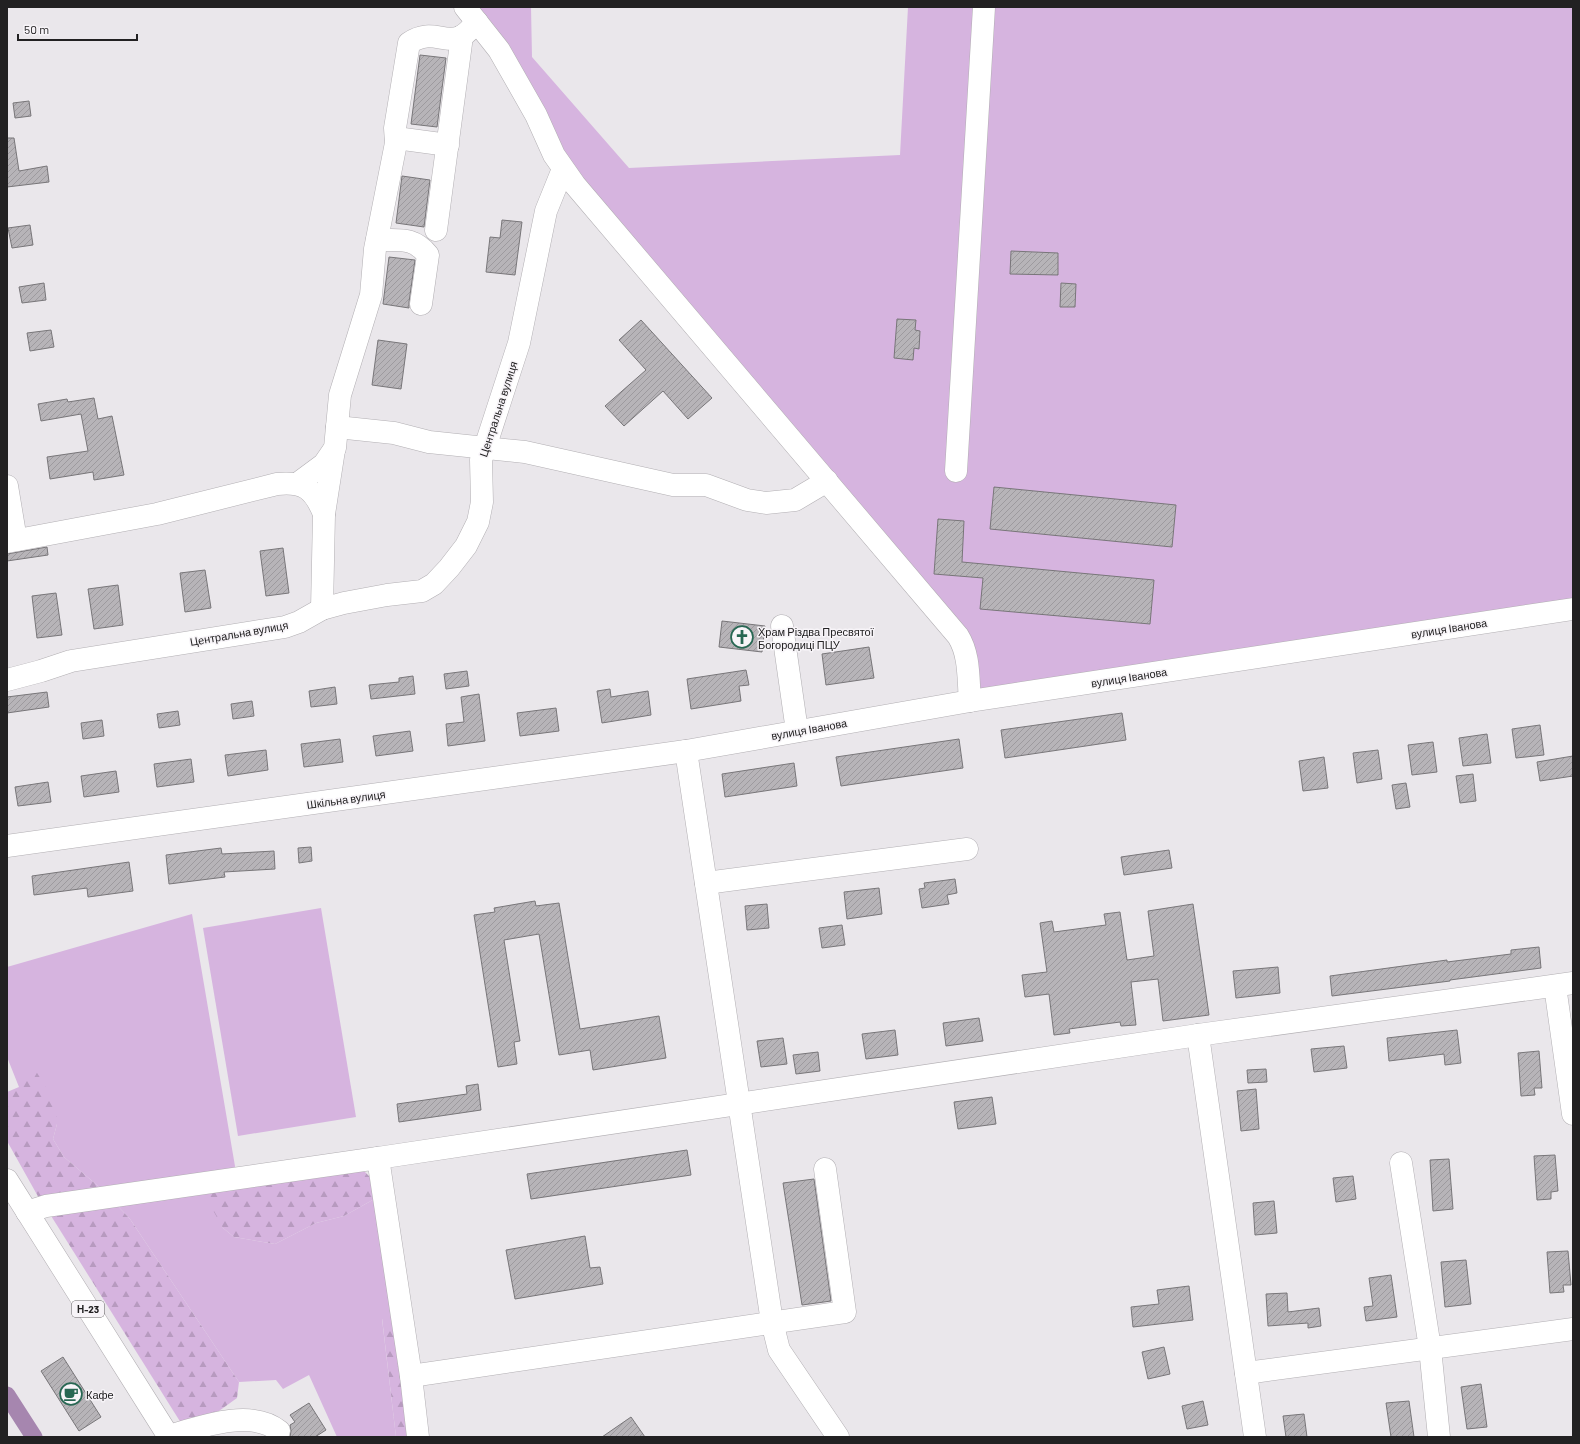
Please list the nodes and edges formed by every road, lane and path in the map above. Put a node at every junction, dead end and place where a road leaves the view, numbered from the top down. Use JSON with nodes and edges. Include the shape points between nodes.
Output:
{"nodes":[{"id":1,"x":984,"y":7,"type":"edge"},
{"id":2,"x":468,"y":22,"type":"edge"},
{"id":3,"x":396,"y":138,"type":"junction"},
{"id":4,"x":448,"y":145,"type":"junction"},
{"id":5,"x":563,"y":169,"type":"junction"},
{"id":6,"x":436,"y":230,"type":"dead end"},
{"id":7,"x":377,"y":240,"type":"junction"},
{"id":8,"x":421,"y":304,"type":"dead end"},
{"id":9,"x":337,"y":427,"type":"junction"},
{"id":10,"x":485,"y":447,"type":"junction"},
{"id":11,"x":334,"y":448,"type":"junction"},
{"id":12,"x":956,"y":471,"type":"dead end"},
{"id":13,"x":827,"y":482,"type":"junction"},
{"id":14,"x":297,"y":484,"type":"junction"},
{"id":15,"x":7,"y":486,"type":"edge"},
{"id":16,"x":324,"y":514,"type":"junction"},
{"id":17,"x":12,"y":541,"type":"edge"},
{"id":18,"x":322,"y":609,"type":"junction"},
{"id":19,"x":1573,"y":609,"type":"edge"},
{"id":20,"x":782,"y":626,"type":"dead end"},
{"id":21,"x":7,"y":680,"type":"edge"},
{"id":22,"x":970,"y":701,"type":"junction"},
{"id":23,"x":797,"y":731,"type":"junction"},
{"id":24,"x":686,"y":751,"type":"junction"},
{"id":25,"x":7,"y":846,"type":"edge"},
{"id":26,"x":967,"y":849,"type":"dead end"},
{"id":27,"x":706,"y":883,"type":"junction"},
{"id":28,"x":1564,"y":985,"type":"edge"},
{"id":29,"x":1198,"y":1036,"type":"junction"},
{"id":30,"x":740,"y":1104,"type":"junction"},
{"id":31,"x":1573,"y":1114,"type":"edge"},
{"id":32,"x":378,"y":1158,"type":"junction"},
{"id":33,"x":1401,"y":1164,"type":"dead end"},
{"id":34,"x":825,"y":1169,"type":"dead end"},
{"id":35,"x":7,"y":1180,"type":"edge"},
{"id":36,"x":27,"y":1212,"type":"junction"},
{"id":37,"x":772,"y":1322,"type":"junction"},
{"id":38,"x":1573,"y":1329,"type":"edge"},
{"id":39,"x":1430,"y":1348,"type":"junction"},
{"id":40,"x":1246,"y":1373,"type":"junction"},
{"id":41,"x":411,"y":1376,"type":"junction"},
{"id":42,"x":279,"y":1431,"type":"dead end"},
{"id":43,"x":169,"y":1437,"type":"edge"},
{"id":44,"x":418,"y":1437,"type":"edge"},
{"id":45,"x":838,"y":1437,"type":"edge"},
{"id":46,"x":1256,"y":1437,"type":"edge"},
{"id":47,"x":1439,"y":1437,"type":"edge"}],
"edges":[{"from":1,"to":12,"type":"street"},
{"from":2,"to":3,"type":"street","via":[[456,38],[425,36],[409,43],[395,128]]},
{"from":2,"to":4,"type":"street"},
{"from":2,"to":5,"type":"street","via":[[499,50]]},
{"from":3,"to":4,"type":"street"},
{"from":3,"to":7,"type":"street"},
{"from":4,"to":6,"type":"street"},
{"from":5,"to":10,"type":"street","name":"Центральна вулиця","via":[[546,211],[519,343]]},
{"from":5,"to":13,"type":"street"},
{"from":7,"to":8,"type":"street","via":[[412,242],[421,246],[428,255]]},
{"from":7,"to":9,"type":"street","via":[[371,295],[340,395]]},
{"from":9,"to":10,"type":"street","via":[[394,433],[429,442]]},
{"from":9,"to":11,"type":"street"},
{"from":10,"to":13,"type":"street","via":[[525,452],[673,485],[706,485],[747,500],[766,503],[795,500]]},
{"from":10,"to":18,"type":"street","name":"Центральна вулиця","via":[[481,460],[482,502],[478,522],[466,546],[434,584],[422,591],[367,598]]},
{"from":11,"to":14,"type":"street","via":[[324,464]]},
{"from":11,"to":16,"type":"street"},
{"from":13,"to":22,"type":"street","via":[[958,636],[967,658]]},
{"from":14,"to":16,"type":"street","via":[[312,492],[320,502]]},
{"from":14,"to":17,"type":"street","via":[[277,484],[157,514]]},
{"from":15,"to":17,"type":"street"},
{"from":16,"to":18,"type":"street"},
{"from":18,"to":21,"type":"street","name":"Центральна вулиця","via":[[300,622],[285,626],[71,661]]},
{"from":19,"to":22,"type":"street","name":"вулиця Іванова"},
{"from":20,"to":23,"type":"street"},
{"from":22,"to":23,"type":"street","name":"вулиця Іванова"},
{"from":23,"to":24,"type":"street","name":"вулиця Іванова"},
{"from":24,"to":25,"type":"street","name":"Шкільна вулиця"},
{"from":24,"to":27,"type":"street"},
{"from":26,"to":27,"type":"street"},
{"from":27,"to":30,"type":"street"},
{"from":28,"to":29,"type":"street"},
{"from":28,"to":31,"type":"street"},
{"from":29,"to":30,"type":"street"},
{"from":29,"to":40,"type":"street"},
{"from":30,"to":32,"type":"street"},
{"from":30,"to":37,"type":"street"},
{"from":32,"to":36,"type":"street","via":[[46,1206]]},
{"from":32,"to":41,"type":"street"},
{"from":33,"to":39,"type":"street"},
{"from":34,"to":37,"type":"street","via":[[846,1312]]},
{"from":35,"to":36,"type":"street","number":"Н-23"},
{"from":36,"to":43,"type":"street","number":"Н-23"},
{"from":37,"to":41,"type":"street"},
{"from":37,"to":45,"type":"street","via":[[779,1350]]},
{"from":38,"to":39,"type":"street"},
{"from":39,"to":40,"type":"street"},
{"from":39,"to":47,"type":"street"},
{"from":40,"to":46,"type":"street"},
{"from":41,"to":44,"type":"street"},
{"from":42,"to":43,"type":"street","via":[[258,1421],[238,1420],[203,1426]]}]}
